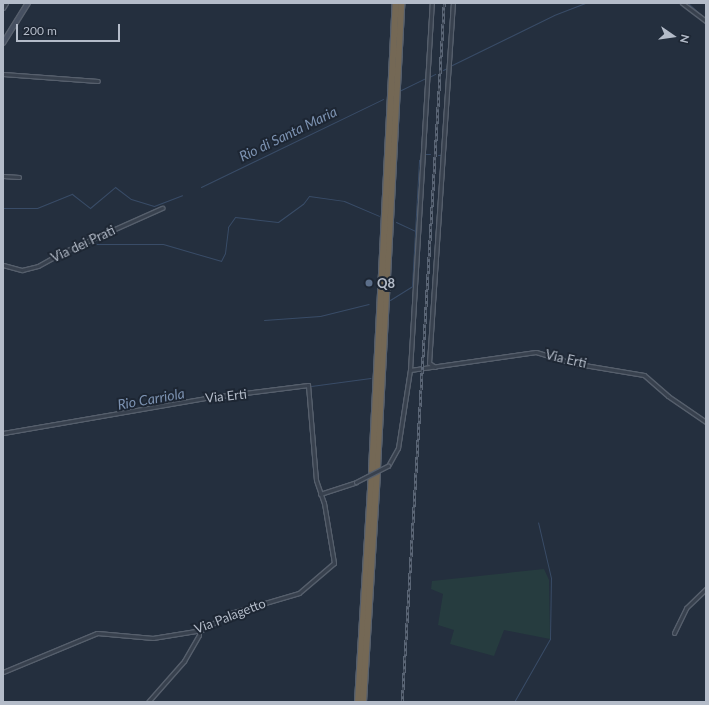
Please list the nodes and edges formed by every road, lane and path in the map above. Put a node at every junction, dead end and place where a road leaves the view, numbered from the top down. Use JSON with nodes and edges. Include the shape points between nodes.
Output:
{"nodes":[{"id":1,"x":6,"y":3,"type":"edge"},
{"id":2,"x":28,"y":3,"type":"edge"},
{"id":3,"x":396,"y":3,"type":"edge"},
{"id":4,"x":401,"y":3,"type":"edge"},
{"id":5,"x":432,"y":3,"type":"edge"},
{"id":6,"x":453,"y":3,"type":"edge"},
{"id":7,"x":682,"y":3,"type":"edge"},
{"id":8,"x":3,"y":8,"type":"edge"},
{"id":9,"x":706,"y":22,"type":"edge"},
{"id":10,"x":3,"y":43,"type":"edge"},
{"id":11,"x":3,"y":74,"type":"edge"},
{"id":12,"x":98,"y":81,"type":"dead end"},
{"id":13,"x":3,"y":176,"type":"edge"},
{"id":14,"x":19,"y":177,"type":"dead end"},
{"id":15,"x":162,"y":208,"type":"dead end"},
{"id":16,"x":3,"y":265,"type":"edge"},
{"id":17,"x":435,"y":367,"type":"junction"},
{"id":18,"x":410,"y":370,"type":"junction"},
{"id":19,"x":308,"y":385,"type":"joint"},
{"id":20,"x":706,"y":422,"type":"edge"},
{"id":21,"x":3,"y":432,"type":"edge"},
{"id":22,"x":375,"y":472,"type":"junction"},
{"id":23,"x":320,"y":494,"type":"junction"},
{"id":24,"x":706,"y":589,"type":"edge"},
{"id":25,"x":199,"y":630,"type":"junction"},
{"id":26,"x":674,"y":633,"type":"dead end"},
{"id":27,"x":3,"y":672,"type":"edge"},
{"id":28,"x":148,"y":702,"type":"edge"},
{"id":29,"x":358,"y":702,"type":"edge"},
{"id":30,"x":363,"y":702,"type":"edge"}],
"edges":[{"from":1,"to":8,"type":"street"},
{"from":2,"to":10,"type":"main road"},
{"from":3,"to":22,"type":"highway"},
{"from":4,"to":22,"type":"highway"},
{"from":5,"to":18,"type":"street"},
{"from":6,"to":17,"type":"street","via":[[429,363]]},
{"from":7,"to":9,"type":"street"},
{"from":11,"to":12,"type":"street"},
{"from":13,"to":14,"type":"street"},
{"from":15,"to":16,"type":"street","name":"Via dei Prati","via":[[61,253],[38,266],[22,270]]},
{"from":17,"to":18,"type":"street","name":"Via Erti"},
{"from":17,"to":20,"type":"street","name":"Via Erti","via":[[536,352],[572,363],[644,374],[682,407]]},
{"from":18,"to":23,"type":"street","bridge":true,"via":[[397,452],[388,466],[356,482]]},
{"from":19,"to":21,"type":"street","name":"Via Erti","via":[[204,398]]},
{"from":19,"to":23,"type":"street","name":"Via Palagetto","via":[[316,480]]},
{"from":22,"to":29,"type":"highway"},
{"from":22,"to":30,"type":"highway"},
{"from":23,"to":25,"type":"street","name":"Via Palagetto","via":[[324,503],[334,560],[331,566],[299,593],[231,613]]},
{"from":24,"to":26,"type":"street","via":[[686,608]]},
{"from":25,"to":27,"type":"street","name":"Via Palagetto","via":[[153,638],[97,633]]},
{"from":25,"to":28,"type":"street","via":[[199,636],[184,661]]}]}
